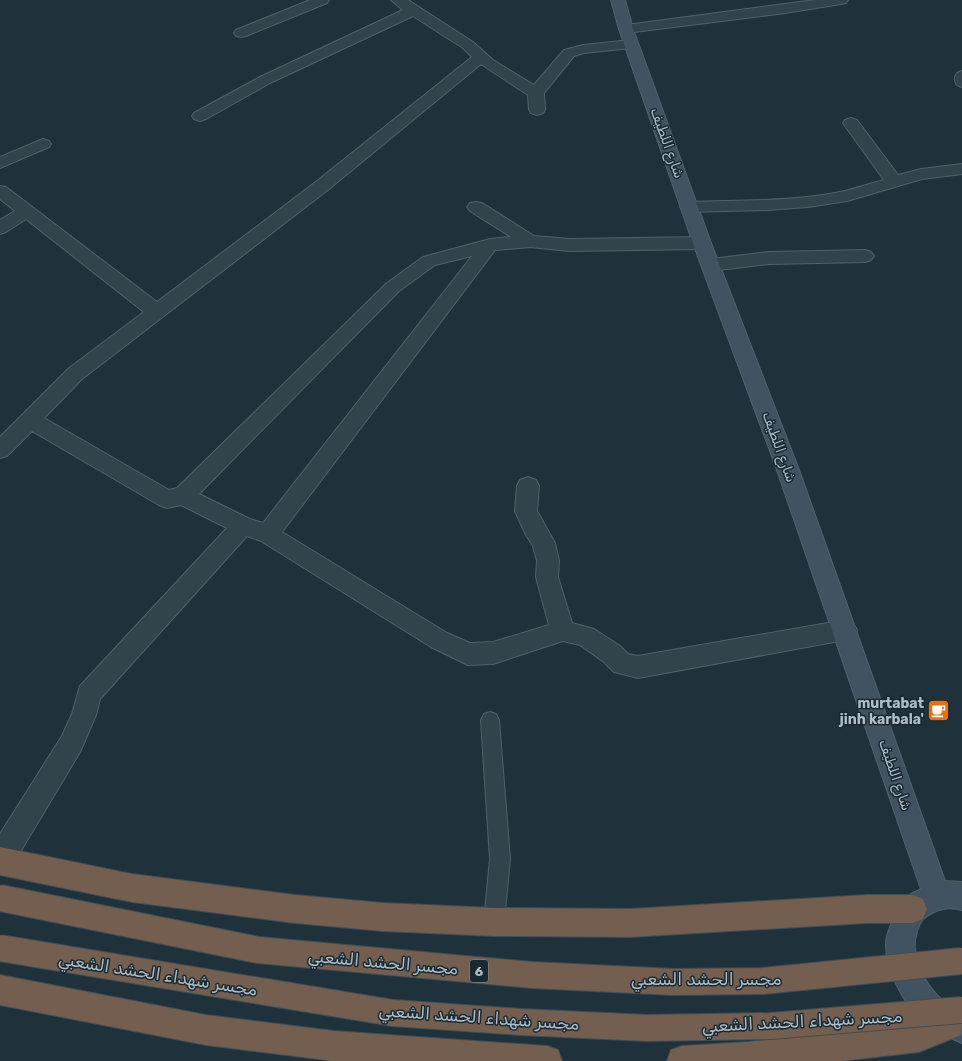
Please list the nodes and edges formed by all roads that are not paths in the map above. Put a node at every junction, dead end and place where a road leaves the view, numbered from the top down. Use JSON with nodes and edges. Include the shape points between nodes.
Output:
{"nodes":[{"id":1,"x":322,"y":0,"type":"edge"},
{"id":2,"x":398,"y":0,"type":"edge"},
{"id":3,"x":618,"y":0,"type":"edge"},
{"id":4,"x":841,"y":0,"type":"edge"},
{"id":5,"x":414,"y":10,"type":"junction"},
{"id":6,"x":241,"y":33,"type":"dead end"},
{"id":7,"x":629,"y":36,"type":"junction"},
{"id":8,"x":481,"y":57,"type":"junction"},
{"id":9,"x":962,"y":76,"type":"edge"},
{"id":10,"x":962,"y":82,"type":"edge"},
{"id":11,"x":536,"y":93,"type":"junction"},
{"id":12,"x":537,"y":110,"type":"dead end"},
{"id":13,"x":200,"y":116,"type":"dead end"},
{"id":14,"x":851,"y":123,"type":"dead end"},
{"id":15,"x":43,"y":144,"type":"dead end"},
{"id":16,"x":0,"y":163,"type":"edge"},
{"id":17,"x":962,"y":169,"type":"edge"},
{"id":18,"x":894,"y":183,"type":"junction"},
{"id":19,"x":0,"y":191,"type":"edge"},
{"id":20,"x":476,"y":207,"type":"dead end"},
{"id":21,"x":690,"y":207,"type":"junction"},
{"id":22,"x":25,"y":212,"type":"junction"},
{"id":23,"x":0,"y":228,"type":"edge"},
{"id":24,"x":530,"y":241,"type":"junction"},
{"id":25,"x":702,"y":243,"type":"junction"},
{"id":26,"x":490,"y":245,"type":"junction"},
{"id":27,"x":865,"y":256,"type":"dead end"},
{"id":28,"x":711,"y":265,"type":"junction"},
{"id":29,"x":157,"y":312,"type":"junction"},
{"id":30,"x":30,"y":420,"type":"junction"},
{"id":31,"x":0,"y":450,"type":"edge"},
{"id":32,"x":528,"y":486,"type":"dead end"},
{"id":33,"x":183,"y":496,"type":"junction"},
{"id":34,"x":243,"y":526,"type":"junction"},
{"id":35,"x":268,"y":534,"type":"junction"},
{"id":36,"x":845,"y":630,"type":"junction"},
{"id":37,"x":563,"y":631,"type":"junction"},
{"id":38,"x":490,"y":720,"type":"dead end"},
{"id":39,"x":0,"y":860,"type":"edge"},
{"id":40,"x":0,"y":898,"type":"edge"},
{"id":41,"x":937,"y":900,"type":"edge"},
{"id":42,"x":494,"y":922,"type":"junction"},
{"id":43,"x":0,"y":948,"type":"edge"},
{"id":44,"x":962,"y":961,"type":"edge"},
{"id":45,"x":0,"y":990,"type":"edge"},
{"id":46,"x":958,"y":1021,"type":"edge"},
{"id":47,"x":548,"y":1061,"type":"edge"},
{"id":48,"x":682,"y":1061,"type":"edge"}],
"edges":[{"from":1,"to":6,"type":"street"},
{"from":2,"to":5,"type":"street"},
{"from":3,"to":7,"type":"street","name":"شارع اللطيف"},
{"from":4,"to":7,"type":"street"},
{"from":5,"to":8,"type":"street","via":[[468,45]]},
{"from":5,"to":13,"type":"street","via":[[337,44]]},
{"from":7,"to":11,"type":"street","via":[[569,53]]},
{"from":7,"to":21,"type":"street","name":"شارع اللطيف"},
{"from":8,"to":11,"type":"street","via":[[488,64]]},
{"from":8,"to":29,"type":"street","via":[[323,186]]},
{"from":9,"to":10,"type":"street"},
{"from":11,"to":12,"type":"street"},
{"from":14,"to":18,"type":"street"},
{"from":15,"to":16,"type":"street"},
{"from":17,"to":18,"type":"street","via":[[920,174]]},
{"from":18,"to":21,"type":"street","via":[[847,196],[808,202],[767,206]]},
{"from":19,"to":22,"type":"street"},
{"from":20,"to":24,"type":"street"},
{"from":21,"to":25,"type":"street","name":"شارع اللطيف"},
{"from":22,"to":23,"type":"street"},
{"from":22,"to":29,"type":"street"},
{"from":24,"to":25,"type":"street","via":[[570,245]]},
{"from":24,"to":26,"type":"street"},
{"from":25,"to":28,"type":"street","name":"شارع اللطيف"},
{"from":26,"to":33,"type":"street","via":[[429,261],[393,287]]},
{"from":26,"to":35,"type":"street"},
{"from":27,"to":28,"type":"street","via":[[769,258]]},
{"from":28,"to":36,"type":"street","name":"شارع اللطيف"},
{"from":29,"to":30,"type":"street","via":[[75,374]]},
{"from":30,"to":31,"type":"street"},
{"from":30,"to":33,"type":"street","via":[[167,499]]},
{"from":32,"to":37,"type":"street","via":[[526,511],[544,543],[548,561],[547,577]]},
{"from":33,"to":34,"type":"street"},
{"from":34,"to":35,"type":"street"},
{"from":34,"to":39,"type":"street","via":[[89,694],[84,715],[71,744]]},
{"from":35,"to":37,"type":"street","via":[[439,640],[468,654],[493,652]]},
{"from":36,"to":37,"type":"street","via":[[638,667],[622,664],[586,636]]},
{"from":36,"to":41,"type":"street","name":"شارع اللطيف"},
{"from":38,"to":42,"type":"lane","via":[[500,859]]},
{"from":39,"to":42,"type":"highway","via":[[132,888],[212,899],[383,917]]},
{"from":40,"to":44,"type":"highway","name":"مجسر الحشد الشعبي","number":"6","bridge":true,"via":[[258,950],[532,976],[674,982],[763,981]]},
{"from":41,"to":42,"type":"highway","via":[[867,909],[630,923]]},
{"from":41,"to":46,"type":"street","via":[[903,929],[901,954],[909,981],[927,1006]]},
{"from":43,"to":46,"type":"highway","name":"مجسر شهداء الحشد الشعبي","bridge":true,"via":[[392,1013],[646,1028]]},
{"from":45,"to":47,"type":"highway","via":[[214,1031],[334,1046]]},
{"from":46,"to":48,"type":"highway","via":[[919,1038],[748,1057]]}]}
